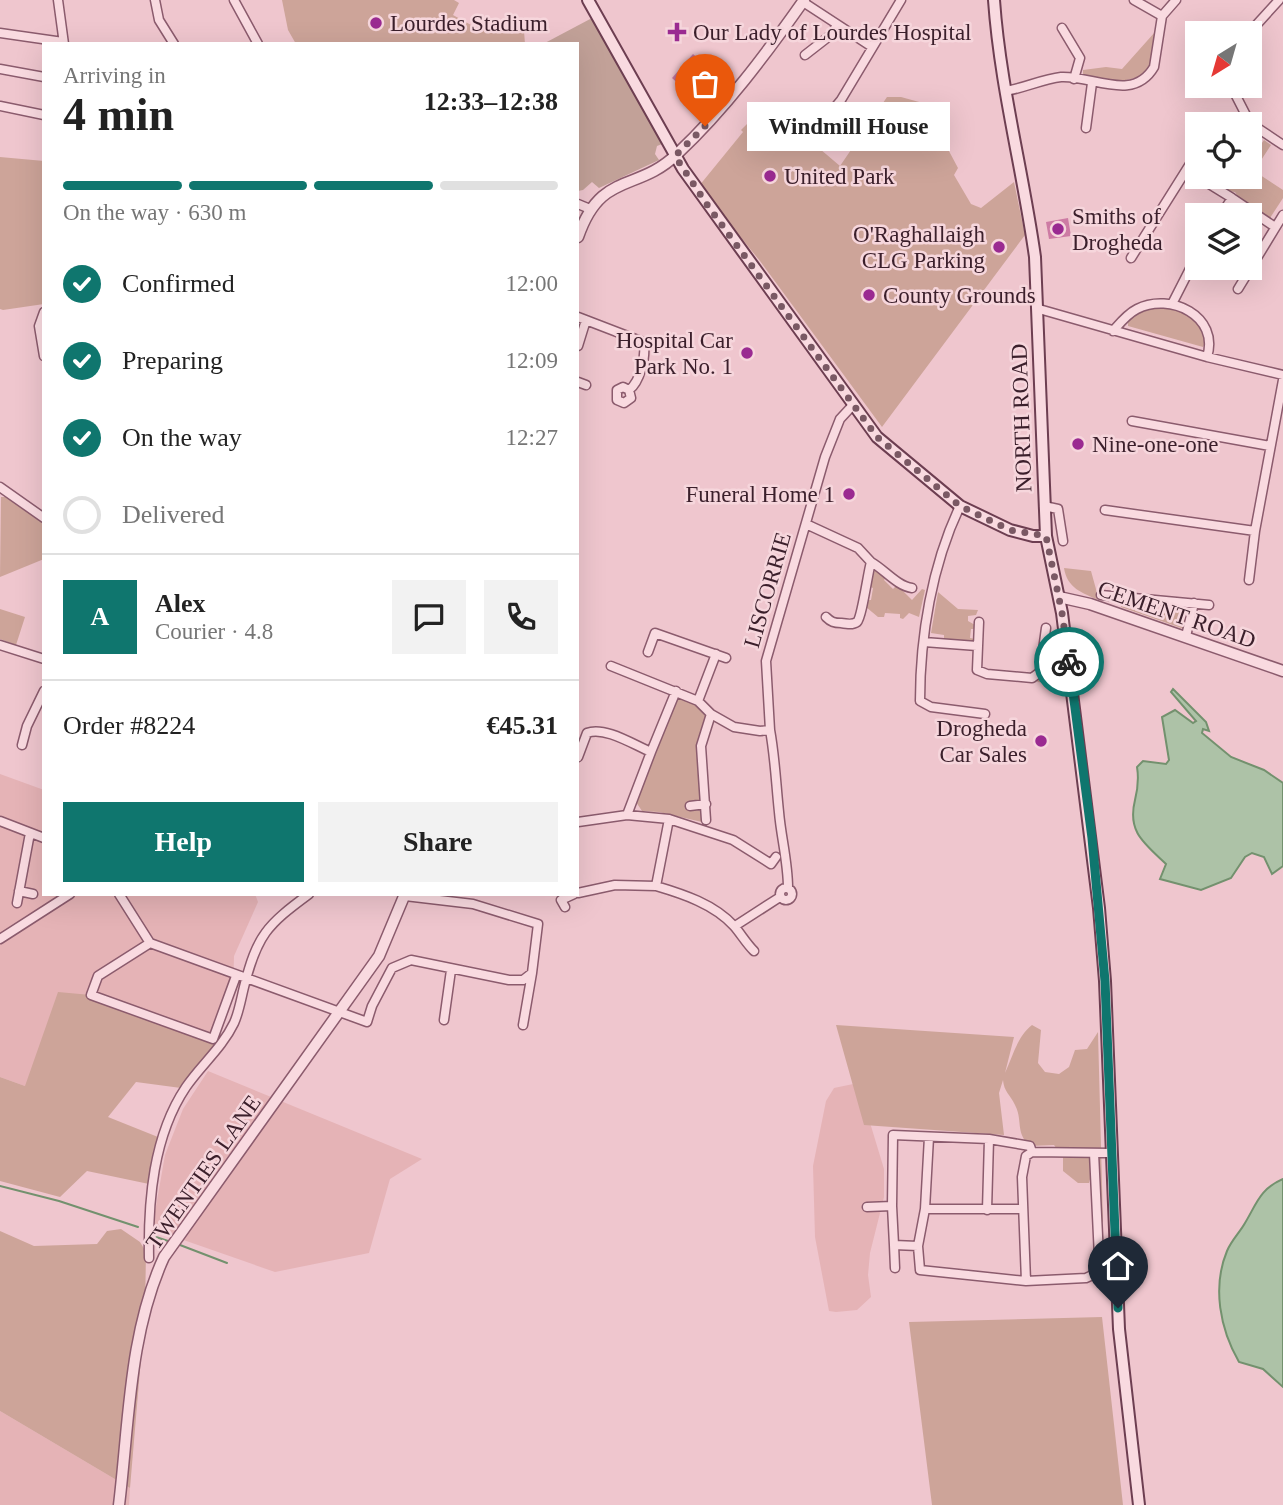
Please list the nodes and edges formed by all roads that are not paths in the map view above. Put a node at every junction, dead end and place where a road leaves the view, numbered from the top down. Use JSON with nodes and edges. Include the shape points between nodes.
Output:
{"nodes":[{"id":1,"x":58,"y":0,"type":"edge"},
{"id":2,"x":155,"y":0,"type":"edge"},
{"id":3,"x":234,"y":0,"type":"edge"},
{"id":4,"x":588,"y":0,"type":"edge"},
{"id":5,"x":901,"y":0,"type":"edge"},
{"id":6,"x":994,"y":0,"type":"edge"},
{"id":7,"x":1134,"y":0,"type":"edge"},
{"id":8,"x":1176,"y":0,"type":"edge"},
{"id":9,"x":1279,"y":0,"type":"edge"},
{"id":10,"x":803,"y":1,"type":"edge"},
{"id":11,"x":1162,"y":16,"type":"junction"},
{"id":12,"x":1260,"y":21,"type":"edge"},
{"id":13,"x":837,"y":24,"type":"junction"},
{"id":14,"x":1062,"y":28,"type":"dead end"},
{"id":15,"x":0,"y":33,"type":"edge"},
{"id":16,"x":57,"y":42,"type":"edge"},
{"id":17,"x":63,"y":42,"type":"edge"},
{"id":18,"x":173,"y":42,"type":"edge"},
{"id":19,"x":257,"y":42,"type":"edge"},
{"id":20,"x":872,"y":47,"type":"junction"},
{"id":21,"x":805,"y":55,"type":"dead end"},
{"id":22,"x":0,"y":69,"type":"edge"},
{"id":23,"x":42,"y":77,"type":"edge"},
{"id":24,"x":1074,"y":79,"type":"junction"},
{"id":25,"x":1092,"y":83,"type":"junction"},
{"id":26,"x":1006,"y":91,"type":"junction"},
{"id":27,"x":1237,"y":98,"type":"edge"},
{"id":28,"x":0,"y":106,"type":"edge"},
{"id":29,"x":42,"y":115,"type":"edge"},
{"id":30,"x":1086,"y":128,"type":"dead end"},
{"id":31,"x":814,"y":137,"type":"dead end"},
{"id":32,"x":1283,"y":145,"type":"edge"},
{"id":33,"x":675,"y":156,"type":"junction"},
{"id":34,"x":1185,"y":171,"type":"edge"},
{"id":35,"x":1218,"y":189,"type":"edge"},
{"id":36,"x":1232,"y":198,"type":"junction"},
{"id":37,"x":1229,"y":203,"type":"edge"},
{"id":38,"x":579,"y":204,"type":"edge"},
{"id":39,"x":590,"y":209,"type":"junction"},
{"id":40,"x":1283,"y":215,"type":"edge"},
{"id":41,"x":1275,"y":227,"type":"junction"},
{"id":42,"x":579,"y":235,"type":"edge"},
{"id":43,"x":1131,"y":258,"type":"dead end"},
{"id":44,"x":1185,"y":278,"type":"edge"},
{"id":45,"x":1238,"y":289,"type":"dead end"},
{"id":46,"x":1172,"y":303,"type":"junction"},
{"id":47,"x":1039,"y":309,"type":"junction"},
{"id":48,"x":42,"y":318,"type":"edge"},
{"id":49,"x":582,"y":319,"type":"edge"},
{"id":50,"x":1113,"y":331,"type":"junction"},
{"id":51,"x":579,"y":339,"type":"edge"},
{"id":52,"x":42,"y":344,"type":"edge"},
{"id":53,"x":1207,"y":357,"type":"junction"},
{"id":54,"x":1283,"y":377,"type":"edge"},
{"id":55,"x":629,"y":390,"type":"dead end"},
{"id":56,"x":853,"y":405,"type":"junction"},
{"id":57,"x":1132,"y":421,"type":"dead end"},
{"id":58,"x":1270,"y":446,"type":"junction"},
{"id":59,"x":0,"y":488,"type":"edge"},
{"id":60,"x":960,"y":506,"type":"junction"},
{"id":61,"x":1045,"y":506,"type":"junction"},
{"id":62,"x":1105,"y":510,"type":"dead end"},
{"id":63,"x":42,"y":517,"type":"edge"},
{"id":64,"x":806,"y":524,"type":"junction"},
{"id":65,"x":1255,"y":531,"type":"junction"},
{"id":66,"x":1046,"y":536,"type":"junction"},
{"id":67,"x":1063,"y":541,"type":"dead end"},
{"id":68,"x":871,"y":562,"type":"junction"},
{"id":69,"x":1249,"y":580,"type":"dead end"},
{"id":70,"x":912,"y":589,"type":"dead end"},
{"id":71,"x":1101,"y":595,"type":"dead end"},
{"id":72,"x":1059,"y":597,"type":"junction"},
{"id":73,"x":1194,"y":603,"type":"junction"},
{"id":74,"x":1209,"y":605,"type":"dead end"},
{"id":75,"x":826,"y":617,"type":"dead end"},
{"id":76,"x":979,"y":622,"type":"dead end"},
{"id":77,"x":1046,"y":628,"type":"dead end"},
{"id":78,"x":1186,"y":636,"type":"junction"},
{"id":79,"x":924,"y":642,"type":"junction"},
{"id":80,"x":0,"y":645,"type":"edge"},
{"id":81,"x":977,"y":646,"type":"junction"},
{"id":82,"x":648,"y":652,"type":"dead end"},
{"id":83,"x":716,"y":654,"type":"junction"},
{"id":84,"x":42,"y":658,"type":"edge"},
{"id":85,"x":726,"y":658,"type":"dead end"},
{"id":86,"x":611,"y":666,"type":"dead end"},
{"id":87,"x":1283,"y":671,"type":"edge"},
{"id":88,"x":676,"y":691,"type":"junction"},
{"id":89,"x":42,"y":695,"type":"edge"},
{"id":90,"x":698,"y":701,"type":"junction"},
{"id":91,"x":985,"y":714,"type":"dead end"},
{"id":92,"x":712,"y":715,"type":"junction"},
{"id":93,"x":771,"y":730,"type":"junction"},
{"id":94,"x":22,"y":745,"type":"dead end"},
{"id":95,"x":651,"y":752,"type":"junction"},
{"id":96,"x":579,"y":754,"type":"edge"},
{"id":97,"x":706,"y":804,"type":"junction"},
{"id":98,"x":690,"y":806,"type":"dead end"},
{"id":99,"x":627,"y":815,"type":"junction"},
{"id":100,"x":669,"y":819,"type":"junction"},
{"id":101,"x":706,"y":820,"type":"dead end"},
{"id":102,"x":0,"y":821,"type":"edge"},
{"id":103,"x":579,"y":822,"type":"edge"},
{"id":104,"x":30,"y":833,"type":"junction"},
{"id":105,"x":42,"y":837,"type":"edge"},
{"id":106,"x":776,"y":857,"type":"dead end"},
{"id":107,"x":656,"y":886,"type":"junction"},
{"id":108,"x":19,"y":891,"type":"junction"},
{"id":109,"x":579,"y":892,"type":"edge"},
{"id":110,"x":33,"y":894,"type":"dead end"},
{"id":111,"x":67,"y":896,"type":"edge"},
{"id":112,"x":120,"y":896,"type":"edge"},
{"id":113,"x":306,"y":896,"type":"edge"},
{"id":114,"x":405,"y":896,"type":"edge"},
{"id":115,"x":413,"y":896,"type":"edge"},
{"id":116,"x":570,"y":896,"type":"edge"},
{"id":117,"x":17,"y":903,"type":"dead end"},
{"id":118,"x":565,"y":907,"type":"dead end"},
{"id":119,"x":735,"y":926,"type":"junction"},
{"id":120,"x":0,"y":939,"type":"edge"},
{"id":121,"x":150,"y":943,"type":"junction"},
{"id":122,"x":754,"y":951,"type":"dead end"},
{"id":123,"x":452,"y":970,"type":"junction"},
{"id":124,"x":533,"y":973,"type":"junction"},
{"id":125,"x":236,"y":976,"type":"junction"},
{"id":126,"x":246,"y":980,"type":"junction"},
{"id":127,"x":340,"y":1012,"type":"junction"},
{"id":128,"x":444,"y":1020,"type":"dead end"},
{"id":129,"x":523,"y":1025,"type":"dead end"},
{"id":130,"x":929,"y":1137,"type":"junction"},
{"id":131,"x":989,"y":1139,"type":"junction"},
{"id":132,"x":1032,"y":1152,"type":"junction"},
{"id":133,"x":1094,"y":1153,"type":"junction"},
{"id":134,"x":1111,"y":1153,"type":"junction"},
{"id":135,"x":892,"y":1206,"type":"junction"},
{"id":136,"x":867,"y":1207,"type":"dead end"},
{"id":137,"x":925,"y":1209,"type":"junction"},
{"id":138,"x":1023,"y":1209,"type":"junction"},
{"id":139,"x":987,"y":1210,"type":"junction"},
{"id":140,"x":894,"y":1245,"type":"junction"},
{"id":141,"x":918,"y":1246,"type":"junction"},
{"id":142,"x":149,"y":1258,"type":"dead end"},
{"id":143,"x":895,"y":1268,"type":"dead end"},
{"id":144,"x":1026,"y":1281,"type":"junction"},
{"id":145,"x":119,"y":1505,"type":"edge"},
{"id":146,"x":1139,"y":1505,"type":"edge"}],
"edges":[{"from":1,"to":17,"type":"street"},
{"from":2,"to":18,"type":"street","via":[[159,20]]},
{"from":3,"to":19,"type":"street"},
{"from":4,"to":33,"type":"main road"},
{"from":5,"to":20,"type":"street"},
{"from":6,"to":26,"type":"main road","name":"NORTH ROAD"},
{"from":7,"to":11,"type":"street"},
{"from":8,"to":11,"type":"street"},
{"from":9,"to":12,"type":"street"},
{"from":10,"to":13,"type":"street"},
{"from":10,"to":33,"type":"street","via":[[719,112]]},
{"from":11,"to":25,"type":"street","via":[[1157,59],[1150,73],[1129,85]]},
{"from":13,"to":20,"type":"street"},
{"from":13,"to":21,"type":"street","via":[[832,34]]},
{"from":14,"to":24,"type":"street","via":[[1080,58]]},
{"from":15,"to":16,"type":"street"},
{"from":20,"to":31,"type":"street"},
{"from":22,"to":23,"type":"street"},
{"from":24,"to":25,"type":"street"},
{"from":24,"to":26,"type":"street"},
{"from":25,"to":30,"type":"street"},
{"from":26,"to":47,"type":"main road","name":"NORTH ROAD","via":[[1030,213]]},
{"from":27,"to":32,"type":"street","via":[[1251,123]]},
{"from":28,"to":29,"type":"street"},
{"from":33,"to":39,"type":"street","via":[[615,186]]},
{"from":33,"to":56,"type":"main road"},
{"from":34,"to":43,"type":"street"},
{"from":35,"to":36,"type":"street"},
{"from":36,"to":37,"type":"street"},
{"from":36,"to":41,"type":"street"},
{"from":38,"to":39,"type":"street"},
{"from":39,"to":42,"type":"street"},
{"from":40,"to":41,"type":"street"},
{"from":41,"to":45,"type":"street"},
{"from":44,"to":46,"type":"street"},
{"from":46,"to":50,"type":"street","via":[[1136,309]]},
{"from":46,"to":53,"type":"street","via":[[1204,324],[1210,347]]},
{"from":47,"to":50,"type":"street"},
{"from":47,"to":61,"type":"main road","name":"NORTH ROAD"},
{"from":48,"to":52,"type":"street"},
{"from":49,"to":51,"type":"street"},
{"from":49,"to":55,"type":"street","via":[[643,342],[644,358]]},
{"from":50,"to":53,"type":"street"},
{"from":53,"to":54,"type":"street"},
{"from":54,"to":58,"type":"street"},
{"from":56,"to":60,"type":"main road","via":[[877,437]]},
{"from":56,"to":64,"type":"street","name":"LISCORRIE","via":[[834,432]]},
{"from":57,"to":58,"type":"street"},
{"from":58,"to":65,"type":"street"},
{"from":59,"to":63,"type":"street"},
{"from":60,"to":66,"type":"main road","via":[[1010,530]]},
{"from":60,"to":79,"type":"street","via":[[938,567]]},
{"from":61,"to":66,"type":"main road","name":"NORTH ROAD"},
{"from":61,"to":67,"type":"street","via":[[1058,509]]},
{"from":62,"to":65,"type":"street"},
{"from":64,"to":68,"type":"street","via":[[858,548]]},
{"from":64,"to":93,"type":"street","name":"LISCORRIE","via":[[766,661]]},
{"from":65,"to":69,"type":"street"},
{"from":66,"to":72,"type":"main road","name":"NORTH ROAD"},
{"from":68,"to":70,"type":"street"},
{"from":68,"to":75,"type":"street","via":[[858,622],[836,623]]},
{"from":71,"to":73,"type":"street"},
{"from":72,"to":78,"type":"street","name":"CEMENT ROAD"},
{"from":72,"to":134,"type":"main road","name":"NORTH ROAD","via":[[1098,896]]},
{"from":73,"to":74,"type":"street"},
{"from":73,"to":78,"type":"street"},
{"from":76,"to":81,"type":"street"},
{"from":77,"to":81,"type":"street","via":[[1040,672],[1032,678],[980,672],[975,666]]},
{"from":78,"to":87,"type":"street","name":"CEMENT ROAD"},
{"from":79,"to":81,"type":"street"},
{"from":79,"to":91,"type":"street","via":[[920,701],[931,707]]},
{"from":80,"to":84,"type":"street"},
{"from":82,"to":83,"type":"street","via":[[655,633]]},
{"from":83,"to":85,"type":"street"},
{"from":83,"to":90,"type":"street"},
{"from":86,"to":88,"type":"street"},
{"from":88,"to":90,"type":"street"},
{"from":88,"to":95,"type":"street"},
{"from":89,"to":94,"type":"street"},
{"from":90,"to":92,"type":"street"},
{"from":92,"to":93,"type":"street","via":[[734,727]]},
{"from":92,"to":97,"type":"street","via":[[701,746]]},
{"from":93,"to":119,"type":"street","name":"LISCORRIE","via":[[788,888]]},
{"from":95,"to":96,"type":"street","via":[[601,732],[587,733]]},
{"from":95,"to":99,"type":"street"},
{"from":97,"to":98,"type":"street"},
{"from":97,"to":101,"type":"street"},
{"from":99,"to":100,"type":"street"},
{"from":99,"to":103,"type":"street"},
{"from":100,"to":106,"type":"street","via":[[733,840],[771,864]]},
{"from":100,"to":107,"type":"street"},
{"from":102,"to":104,"type":"street"},
{"from":104,"to":105,"type":"street"},
{"from":104,"to":108,"type":"street"},
{"from":107,"to":109,"type":"street","via":[[615,885]]},
{"from":107,"to":119,"type":"street","via":[[688,895]]},
{"from":108,"to":110,"type":"street"},
{"from":108,"to":117,"type":"street"},
{"from":111,"to":120,"type":"street"},
{"from":112,"to":121,"type":"street"},
{"from":113,"to":126,"type":"street","name":"TWENTIES LANE","via":[[273,920],[261,936]]},
{"from":114,"to":127,"type":"street","name":"TWENTIES LANE","via":[[379,956]]},
{"from":115,"to":124,"type":"street","via":[[473,904],[538,924]]},
{"from":116,"to":118,"type":"street","via":[[561,900]]},
{"from":119,"to":122,"type":"street"},
{"from":121,"to":125,"type":"street"},
{"from":121,"to":125,"type":"street","via":[[98,976],[91,995],[212,1039]]},
{"from":123,"to":124,"type":"street","via":[[511,980]]},
{"from":123,"to":127,"type":"street","via":[[411,960],[392,968],[367,1022]]},
{"from":123,"to":128,"type":"street"},
{"from":124,"to":129,"type":"street"},
{"from":125,"to":126,"type":"street"},
{"from":126,"to":127,"type":"street"},
{"from":126,"to":142,"type":"street","name":"TWENTIES LANE","via":[[228,1034],[184,1090],[158,1153],[148,1216]]},
{"from":127,"to":145,"type":"street","name":"TWENTIES LANE","via":[[164,1257],[150,1286],[134,1369]]},
{"from":130,"to":131,"type":"street"},
{"from":130,"to":135,"type":"street","via":[[893,1135]]},
{"from":130,"to":137,"type":"street"},
{"from":131,"to":132,"type":"street","via":[[1030,1146]]},
{"from":131,"to":139,"type":"street"},
{"from":132,"to":133,"type":"street"},
{"from":132,"to":138,"type":"street","via":[[1022,1165]]},
{"from":133,"to":134,"type":"street"},
{"from":133,"to":144,"type":"street","via":[[1098,1269],[1086,1278]]},
{"from":134,"to":146,"type":"main road","name":"NORTH ROAD","via":[[1119,1329]]},
{"from":135,"to":136,"type":"street"},
{"from":135,"to":140,"type":"street"},
{"from":137,"to":139,"type":"street"},
{"from":137,"to":141,"type":"street"},
{"from":138,"to":139,"type":"street"},
{"from":138,"to":144,"type":"street"},
{"from":140,"to":141,"type":"street"},
{"from":140,"to":143,"type":"street"},
{"from":141,"to":144,"type":"street","via":[[920,1270]]}]}
